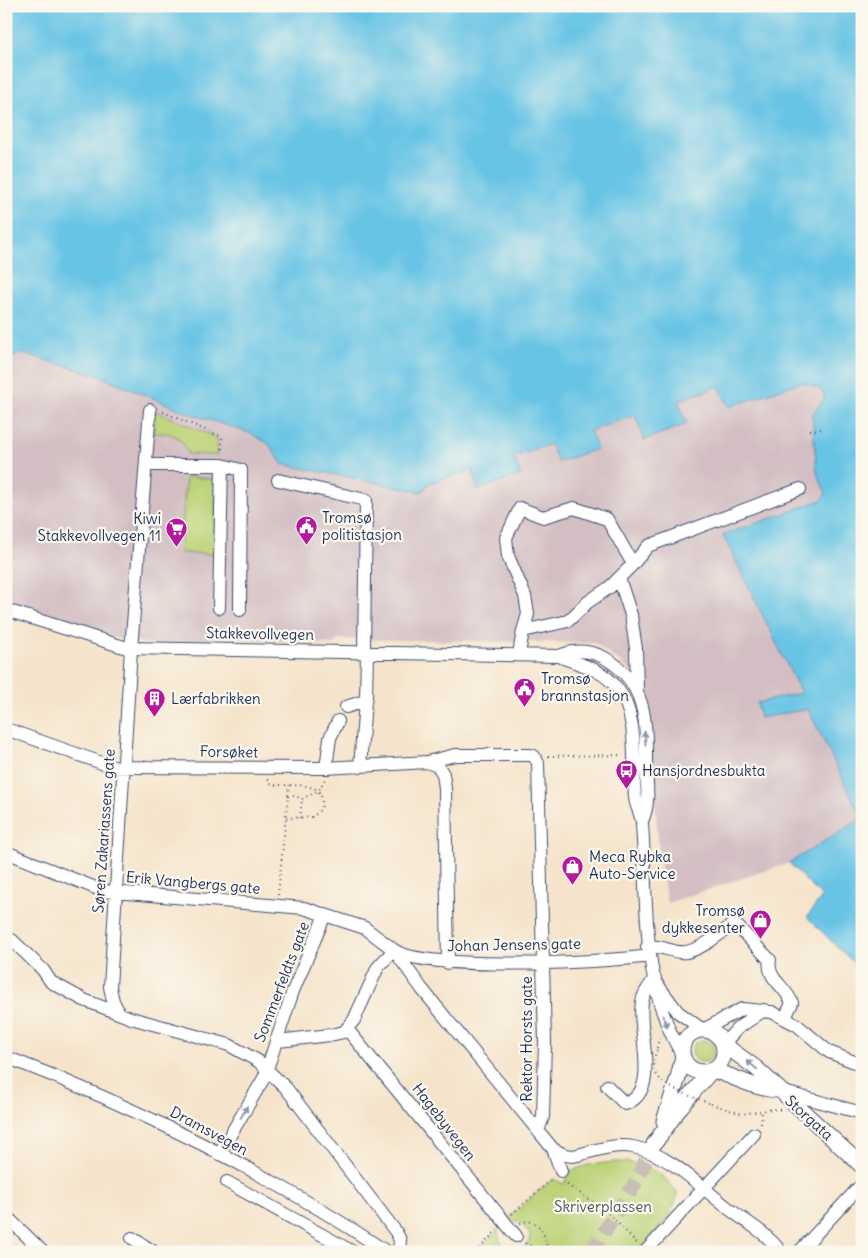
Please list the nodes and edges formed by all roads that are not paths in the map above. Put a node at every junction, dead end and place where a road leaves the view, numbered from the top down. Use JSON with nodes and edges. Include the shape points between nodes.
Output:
{"nodes":[{"id":1,"x":150,"y":410,"type":"road end"},
{"id":2,"x":146,"y":465,"type":"junction"},
{"id":3,"x":222,"y":465,"type":"junction"},
{"id":4,"x":278,"y":480,"type":"dead end"},
{"id":5,"x":800,"y":489,"type":"dead end"},
{"id":6,"x":633,"y":564,"type":"junction"},
{"id":7,"x":619,"y":578,"type":"junction"},
{"id":8,"x":219,"y":608,"type":"dead end"},
{"id":9,"x":6,"y":610,"type":"edge"},
{"id":10,"x":240,"y":610,"type":"dead end"},
{"id":11,"x":523,"y":631,"type":"junction"},
{"id":12,"x":131,"y":648,"type":"junction"},
{"id":13,"x":365,"y":652,"type":"junction"},
{"id":14,"x":520,"y":654,"type":"junction"},
{"id":15,"x":559,"y":656,"type":"junction"},
{"id":16,"x":637,"y":693,"type":"junction"},
{"id":17,"x":365,"y":701,"type":"junction"},
{"id":18,"x":346,"y":707,"type":"dead end"},
{"id":19,"x":338,"y":721,"type":"dead end"},
{"id":20,"x":6,"y":728,"type":"edge"},
{"id":21,"x":536,"y":761,"type":"joint"},
{"id":22,"x":427,"y":762,"type":"junction"},
{"id":23,"x":124,"y":767,"type":"junction"},
{"id":24,"x":360,"y":767,"type":"junction"},
{"id":25,"x":328,"y":772,"type":"junction"},
{"id":26,"x":642,"y":821,"type":"junction"},
{"id":27,"x":6,"y":852,"type":"edge"},
{"id":28,"x":116,"y":893,"type":"junction"},
{"id":29,"x":325,"y":916,"type":"junction"},
{"id":30,"x":12,"y":940,"type":"dead end"},
{"id":31,"x":394,"y":950,"type":"junction"},
{"id":32,"x":648,"y":952,"type":"junction"},
{"id":33,"x":543,"y":962,"type":"junction"},
{"id":34,"x":448,"y":963,"type":"junction"},
{"id":35,"x":656,"y":981,"type":"junction"},
{"id":36,"x":764,"y":1010,"type":"junction"},
{"id":37,"x":119,"y":1013,"type":"junction"},
{"id":38,"x":785,"y":1018,"type":"junction"},
{"id":39,"x":347,"y":1029,"type":"junction"},
{"id":40,"x":703,"y":1030,"type":"junction"},
{"id":41,"x":278,"y":1041,"type":"junction"},
{"id":42,"x":724,"y":1044,"type":"junction"},
{"id":43,"x":683,"y":1056,"type":"junction"},
{"id":44,"x":6,"y":1057,"type":"edge"},
{"id":45,"x":862,"y":1065,"type":"edge"},
{"id":46,"x":267,"y":1069,"type":"junction"},
{"id":47,"x":712,"y":1070,"type":"junction"},
{"id":48,"x":607,"y":1086,"type":"dead end"},
{"id":49,"x":778,"y":1090,"type":"junction"},
{"id":50,"x":862,"y":1113,"type":"edge"},
{"id":51,"x":538,"y":1131,"type":"junction"},
{"id":52,"x":754,"y":1134,"type":"dead end"},
{"id":53,"x":553,"y":1149,"type":"junction"},
{"id":54,"x":219,"y":1154,"type":"junction"},
{"id":55,"x":862,"y":1166,"type":"edge"},
{"id":56,"x":562,"y":1171,"type":"road end"},
{"id":57,"x":227,"y":1182,"type":"dead end"},
{"id":58,"x":862,"y":1184,"type":"edge"},
{"id":59,"x":704,"y":1186,"type":"junction"},
{"id":60,"x":6,"y":1216,"type":"edge"},
{"id":61,"x":516,"y":1236,"type":"road end"},
{"id":62,"x":132,"y":1238,"type":"dead end"},
{"id":63,"x":643,"y":1250,"type":"edge"},
{"id":64,"x":43,"y":1252,"type":"edge"},
{"id":65,"x":154,"y":1252,"type":"edge"},
{"id":66,"x":353,"y":1252,"type":"edge"},
{"id":67,"x":387,"y":1252,"type":"edge"},
{"id":68,"x":399,"y":1252,"type":"edge"},
{"id":69,"x":780,"y":1252,"type":"edge"},
{"id":70,"x":799,"y":1252,"type":"edge"}],
"edges":[{"from":1,"to":2,"type":"street","name":"Søren Zakariassens gate"},
{"from":2,"to":3,"type":"street"},
{"from":2,"to":12,"type":"street","name":"Søren Zakariassens gate"},
{"from":3,"to":8,"type":"street"},
{"from":3,"to":10,"type":"street","via":[[241,470]]},
{"from":4,"to":13,"type":"street","via":[[366,500]]},
{"from":5,"to":6,"type":"street","via":[[648,546]]},
{"from":6,"to":7,"type":"street"},
{"from":6,"to":11,"type":"street","via":[[606,519],[574,508],[543,517],[520,508],[506,538],[508,556],[525,596],[528,614]]},
{"from":7,"to":11,"type":"street","via":[[568,621]]},
{"from":7,"to":16,"type":"street","via":[[632,615]]},
{"from":9,"to":12,"type":"street","name":"Stakkevollvegen"},
{"from":11,"to":14,"type":"street"},
{"from":12,"to":13,"type":"street","name":"Stakkevollvegen"},
{"from":12,"to":23,"type":"street","name":"Søren Zakariassens gate"},
{"from":13,"to":14,"type":"street","name":"Stakkevollvegen"},
{"from":13,"to":17,"type":"street"},
{"from":14,"to":15,"type":"street","name":"Stakkevollvegen"},
{"from":15,"to":16,"type":"street","via":[[579,650],[606,658],[624,673]]},
{"from":15,"to":26,"type":"street","via":[[601,672],[617,687],[626,702],[633,744],[635,799]]},
{"from":26,"to":16,"type":"street","one_way":true,"via":[[647,804],[646,760],[643,712]]},
{"from":17,"to":18,"type":"street"},
{"from":17,"to":24,"type":"street"},
{"from":19,"to":25,"type":"street","via":[[330,738]]},
{"from":20,"to":23,"type":"street","name":"Forsøket","via":[[99,764]]},
{"from":21,"to":22,"type":"street","name":"Forsøket","via":[[455,755]]},
{"from":21,"to":33,"type":"street","name":"Rektor Horsts gate"},
{"from":22,"to":24,"type":"street","name":"Forsøket"},
{"from":22,"to":34,"type":"street","via":[[438,766],[444,778]]},
{"from":23,"to":25,"type":"street","name":"Forsøket"},
{"from":23,"to":28,"type":"street","name":"Søren Zakariassens gate"},
{"from":24,"to":25,"type":"street","name":"Forsøket"},
{"from":26,"to":32,"type":"street"},
{"from":27,"to":28,"type":"street","name":"Erik Vangbergs gate","via":[[99,890]]},
{"from":28,"to":29,"type":"street","name":"Erik Vangbergs gate","via":[[304,908]]},
{"from":28,"to":37,"type":"street","name":"Søren Zakariassens gate","via":[[110,987],[112,1001]]},
{"from":29,"to":31,"type":"street","name":"Sommerfeldts gate","via":[[365,928]]},
{"from":29,"to":41,"type":"street","name":"Sommerfeldts gate","via":[[293,991]]},
{"from":30,"to":37,"type":"street","via":[[43,970],[50,982]]},
{"from":31,"to":34,"type":"street","name":"Johan Jensens gate","via":[[409,957]]},
{"from":31,"to":39,"type":"street","via":[[378,968]]},
{"from":31,"to":51,"type":"street","name":"Sommerfeldts gate"},
{"from":32,"to":33,"type":"street","name":"Johan Jensens gate"},
{"from":32,"to":35,"type":"street"},
{"from":32,"to":38,"type":"street","name":"Johan Jensens gate","via":[[656,945],[685,952],[731,926],[737,926],[770,960],[770,974],[792,1003]]},
{"from":33,"to":34,"type":"street","name":"Johan Jensens gate"},
{"from":33,"to":51,"type":"street","name":"Rektor Horsts gate","via":[[544,1117]]},
{"from":35,"to":40,"type":"street","via":[[678,1012]]},
{"from":35,"to":43,"type":"street","one_way":true,"via":[[660,1007]]},
{"from":35,"to":48,"type":"street","via":[[643,998],[641,1011],[646,1074],[638,1094],[625,1104]]},
{"from":36,"to":38,"type":"street"},
{"from":36,"to":40,"type":"street","via":[[742,1009]]},
{"from":36,"to":42,"type":"street","via":[[738,1028]]},
{"from":37,"to":46,"type":"street","via":[[229,1045]]},
{"from":38,"to":45,"type":"street","via":[[798,1032],[829,1052]]},
{"from":39,"to":41,"type":"street","via":[[330,1035]]},
{"from":39,"to":61,"type":"street","name":"Hagebyvegen"},
{"from":40,"to":42,"type":"main road","via":[[716,1033]]},
{"from":40,"to":43,"type":"main road","via":[[695,1031],[687,1038],[682,1048]]},
{"from":41,"to":46,"type":"street","name":"Sommerfeldts gate"},
{"from":42,"to":47,"type":"main road","via":[[724,1057]]},
{"from":49,"to":42,"type":"main road","name":"Storgata","one_way":true},
{"from":43,"to":47,"type":"main road","via":[[692,1068],[702,1072]]},
{"from":43,"to":47,"type":"main road","via":[[673,1096],[656,1140]]},
{"from":44,"to":54,"type":"street","name":"Dramsvegen","via":[[128,1108]]},
{"from":54,"to":46,"type":"street","one_way":true},
{"from":46,"to":68,"type":"street","via":[[286,1088],[396,1232],[400,1240]]},
{"from":47,"to":49,"type":"main road","name":"Storgata","via":[[755,1086]]},
{"from":49,"to":50,"type":"street"},
{"from":49,"to":55,"type":"main road","name":"Storgata"},
{"from":51,"to":53,"type":"street","name":"Sommerfeldts gate"},
{"from":52,"to":59,"type":"street"},
{"from":53,"to":56,"type":"street","name":"Sommerfeldts gate"},
{"from":53,"to":59,"type":"street","via":[[573,1156],[619,1146],[633,1147],[656,1155]]},
{"from":54,"to":67,"type":"street","name":"Dramsvegen"},
{"from":57,"to":66,"type":"street"},
{"from":58,"to":70,"type":"street"},
{"from":59,"to":63,"type":"street"},
{"from":59,"to":69,"type":"street","via":[[764,1233]]},
{"from":60,"to":64,"type":"street"},
{"from":62,"to":65,"type":"street"}]}
